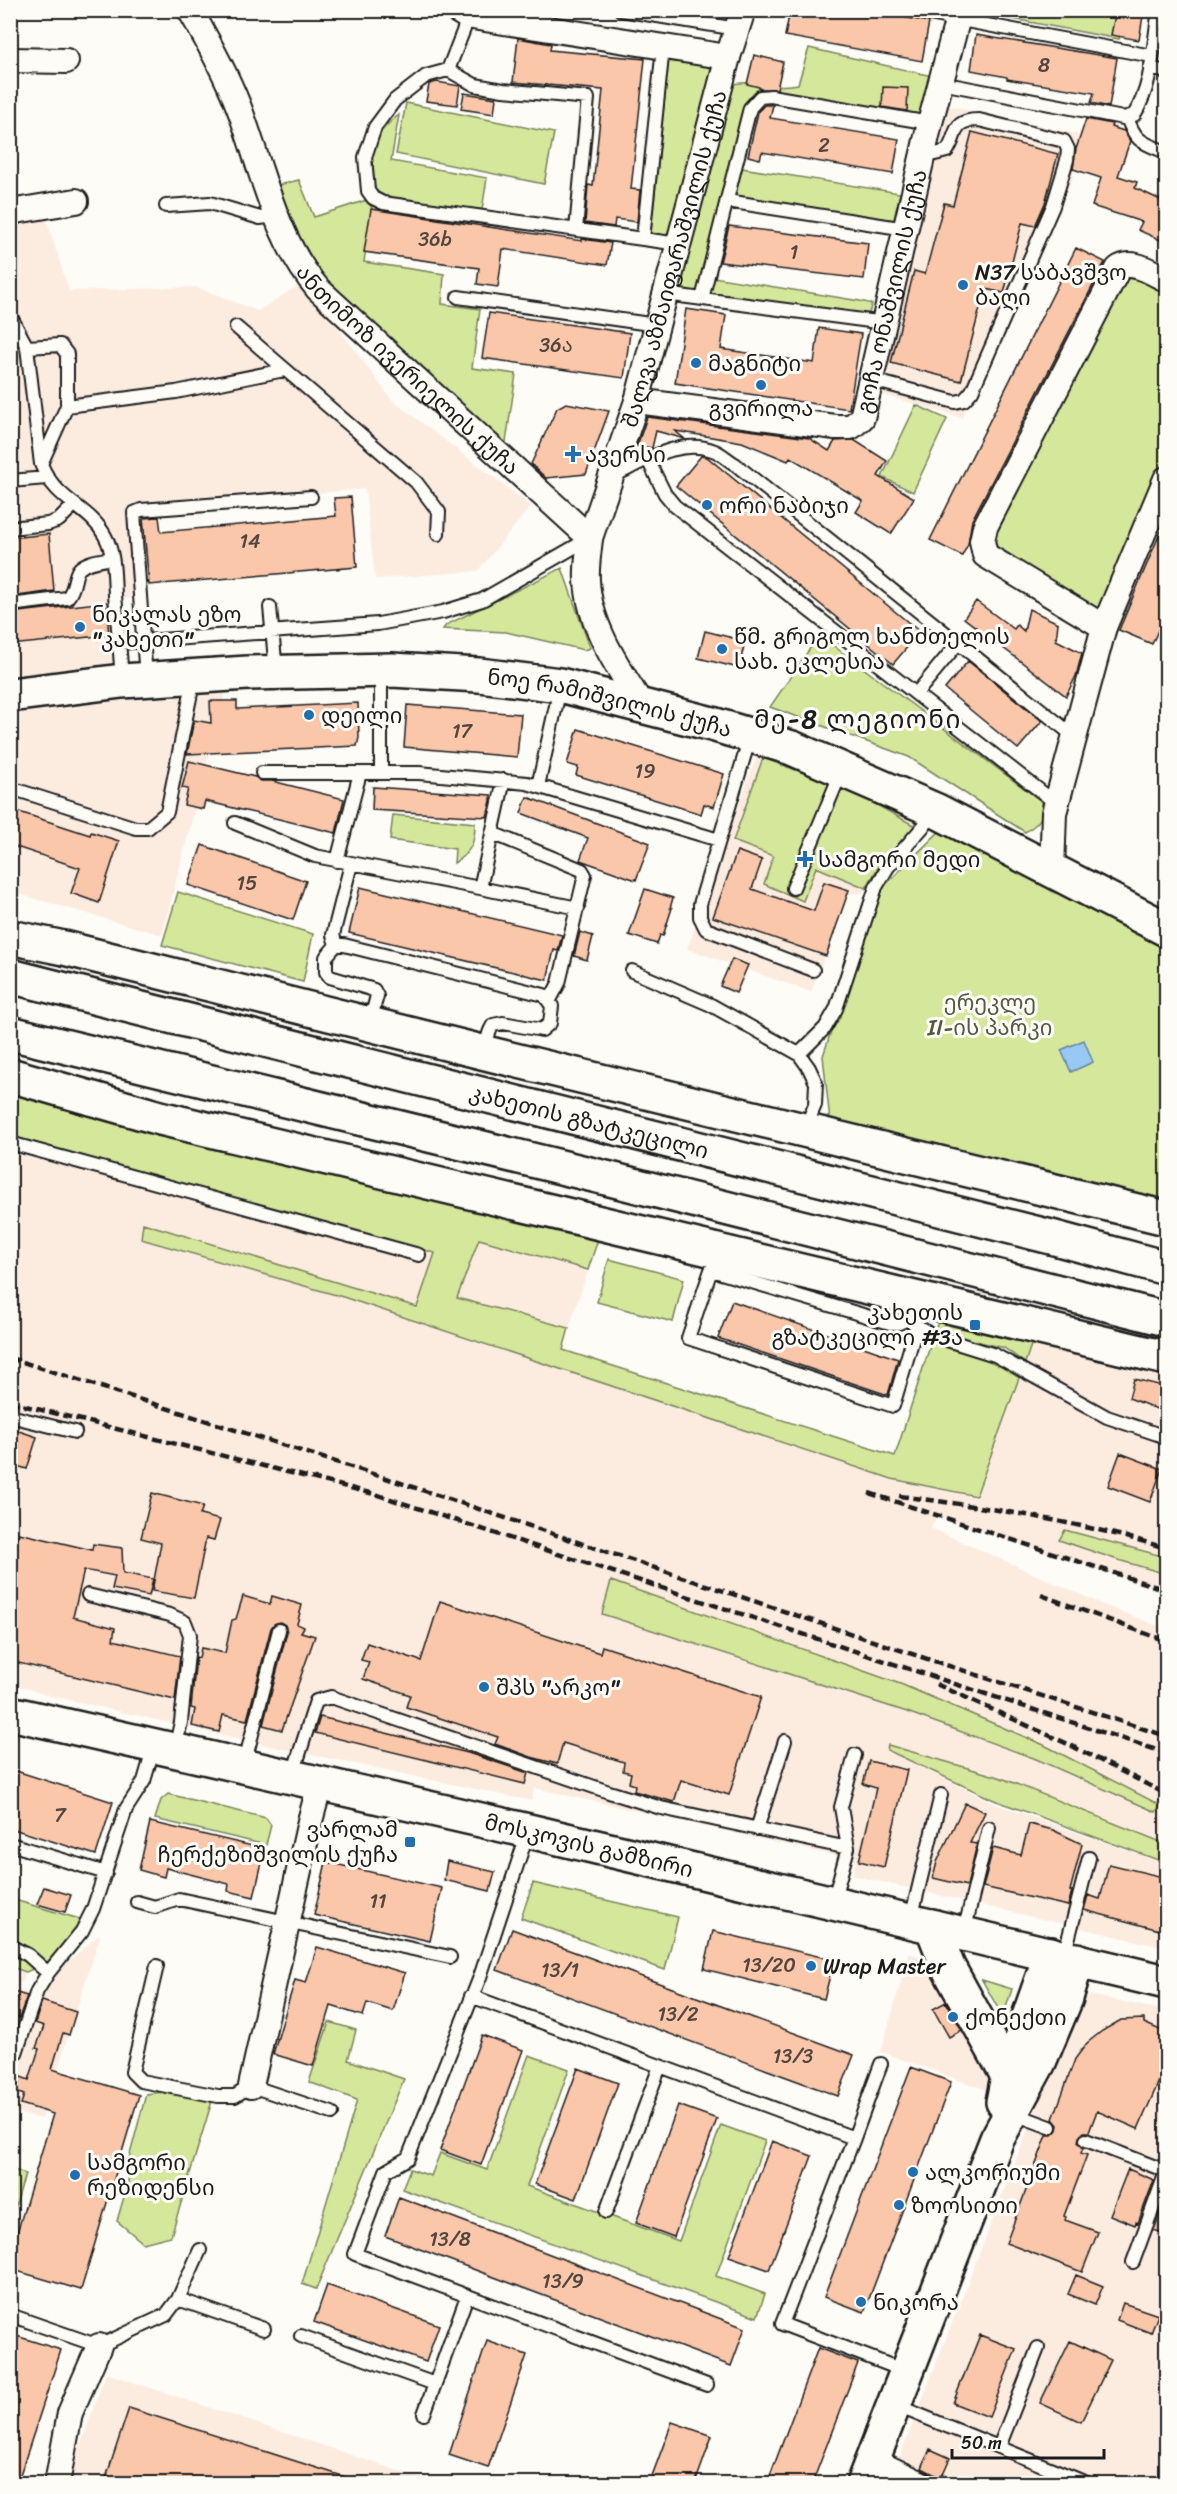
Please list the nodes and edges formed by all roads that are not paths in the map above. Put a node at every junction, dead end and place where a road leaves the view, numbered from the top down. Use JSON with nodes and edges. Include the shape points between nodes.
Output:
{"nodes":[{"id":1,"x":190,"y":10,"type":"edge"},
{"id":2,"x":908,"y":10,"type":"edge"},
{"id":3,"x":1159,"y":10,"type":"edge"},
{"id":4,"x":623,"y":11,"type":"edge"},
{"id":5,"x":461,"y":13,"type":"edge"},
{"id":6,"x":958,"y":15,"type":"edge"},
{"id":7,"x":740,"y":20,"type":"edge"},
{"id":8,"x":663,"y":47,"type":"junction"},
{"id":9,"x":728,"y":57,"type":"junction"},
{"id":10,"x":10,"y":60,"type":"edge"},
{"id":11,"x":66,"y":61,"type":"dead end"},
{"id":12,"x":1151,"y":62,"type":"junction"},
{"id":13,"x":448,"y":70,"type":"junction"},
{"id":14,"x":1167,"y":72,"type":"edge"},
{"id":15,"x":941,"y":83,"type":"junction"},
{"id":16,"x":1127,"y":117,"type":"junction"},
{"id":17,"x":930,"y":123,"type":"junction"},
{"id":18,"x":924,"y":150,"type":"junction"},
{"id":19,"x":1167,"y":152,"type":"edge"},
{"id":20,"x":76,"y":201,"type":"dead end"},
{"id":21,"x":726,"y":201,"type":"junction"},
{"id":22,"x":166,"y":206,"type":"dead end"},
{"id":23,"x":10,"y":212,"type":"edge"},
{"id":24,"x":276,"y":216,"type":"junction"},
{"id":25,"x":906,"y":229,"type":"junction"},
{"id":26,"x":576,"y":230,"type":"junction"},
{"id":27,"x":643,"y":239,"type":"junction"},
{"id":28,"x":679,"y":244,"type":"junction"},
{"id":29,"x":1167,"y":279,"type":"edge"},
{"id":30,"x":666,"y":294,"type":"junction"},
{"id":31,"x":458,"y":297,"type":"dead end"},
{"id":32,"x":702,"y":299,"type":"junction"},
{"id":33,"x":10,"y":315,"type":"edge"},
{"id":34,"x":885,"y":323,"type":"junction"},
{"id":35,"x":657,"y":325,"type":"junction"},
{"id":36,"x":236,"y":327,"type":"dead end"},
{"id":37,"x":15,"y":332,"type":"edge"},
{"id":38,"x":27,"y":347,"type":"junction"},
{"id":39,"x":284,"y":370,"type":"junction"},
{"id":40,"x":872,"y":380,"type":"junction"},
{"id":41,"x":636,"y":401,"type":"junction"},
{"id":42,"x":67,"y":406,"type":"junction"},
{"id":43,"x":648,"y":460,"type":"junction"},
{"id":44,"x":41,"y":464,"type":"junction"},
{"id":45,"x":47,"y":478,"type":"junction"},
{"id":46,"x":610,"y":478,"type":"junction"},
{"id":47,"x":1167,"y":479,"type":"edge"},
{"id":48,"x":10,"y":481,"type":"edge"},
{"id":49,"x":310,"y":497,"type":"dead end"},
{"id":50,"x":74,"y":505,"type":"junction"},
{"id":51,"x":10,"y":528,"type":"edge"},
{"id":52,"x":438,"y":534,"type":"dead end"},
{"id":53,"x":590,"y":538,"type":"junction"},
{"id":54,"x":112,"y":558,"type":"junction"},
{"id":55,"x":10,"y":605,"type":"edge"},
{"id":56,"x":270,"y":607,"type":"dead end"},
{"id":57,"x":1104,"y":627,"type":"junction"},
{"id":58,"x":272,"y":632,"type":"junction"},
{"id":59,"x":143,"y":641,"type":"junction"},
{"id":60,"x":119,"y":643,"type":"junction"},
{"id":61,"x":958,"y":643,"type":"junction"},
{"id":62,"x":381,"y":671,"type":"junction"},
{"id":63,"x":276,"y":672,"type":"junction"},
{"id":64,"x":195,"y":676,"type":"junction"},
{"id":65,"x":134,"y":680,"type":"junction"},
{"id":66,"x":560,"y":685,"type":"junction"},
{"id":67,"x":916,"y":694,"type":"junction"},
{"id":68,"x":10,"y":695,"type":"edge"},
{"id":69,"x":643,"y":707,"type":"junction"},
{"id":70,"x":750,"y":735,"type":"junction"},
{"id":71,"x":1075,"y":737,"type":"junction"},
{"id":72,"x":843,"y":769,"type":"junction"},
{"id":73,"x":262,"y":773,"type":"dead end"},
{"id":74,"x":360,"y":773,"type":"junction"},
{"id":75,"x":381,"y":773,"type":"junction"},
{"id":76,"x":504,"y":780,"type":"junction"},
{"id":77,"x":538,"y":786,"type":"junction"},
{"id":78,"x":17,"y":790,"type":"dead end"},
{"id":79,"x":1057,"y":804,"type":"junction"},
{"id":80,"x":937,"y":811,"type":"junction"},
{"id":81,"x":235,"y":823,"type":"dead end"},
{"id":82,"x":492,"y":833,"type":"junction"},
{"id":83,"x":719,"y":840,"type":"junction"},
{"id":84,"x":337,"y":861,"type":"junction"},
{"id":85,"x":351,"y":864,"type":"junction"},
{"id":86,"x":1052,"y":871,"type":"junction"},
{"id":87,"x":480,"y":888,"type":"junction"},
{"id":88,"x":793,"y":888,"type":"dead end"},
{"id":89,"x":578,"y":908,"type":"junction"},
{"id":90,"x":1167,"y":929,"type":"edge"},
{"id":91,"x":10,"y":937,"type":"edge"},
{"id":92,"x":336,"y":945,"type":"junction"},
{"id":93,"x":813,"y":970,"type":"dead end"},
{"id":94,"x":632,"y":971,"type":"dead end"},
{"id":95,"x":10,"y":976,"type":"edge"},
{"id":96,"x":549,"y":1002,"type":"junction"},
{"id":97,"x":358,"y":1020,"type":"junction"},
{"id":98,"x":10,"y":1033,"type":"edge"},
{"id":99,"x":799,"y":1054,"type":"junction"},
{"id":100,"x":494,"y":1055,"type":"junction"},
{"id":101,"x":10,"y":1075,"type":"edge"},
{"id":102,"x":799,"y":1128,"type":"junction"},
{"id":103,"x":10,"y":1143,"type":"edge"},
{"id":104,"x":1167,"y":1218,"type":"edge"},
{"id":105,"x":419,"y":1255,"type":"dead end"},
{"id":106,"x":1167,"y":1268,"type":"edge"},
{"id":107,"x":910,"y":1313,"type":"junction"},
{"id":108,"x":1167,"y":1319,"type":"edge"},
{"id":109,"x":1167,"y":1359,"type":"edge"},
{"id":110,"x":10,"y":1416,"type":"edge"},
{"id":111,"x":75,"y":1432,"type":"dead end"},
{"id":112,"x":1167,"y":1437,"type":"edge"},
{"id":113,"x":88,"y":1595,"type":"dead end"},
{"id":114,"x":279,"y":1630,"type":"dead end"},
{"id":115,"x":10,"y":1713,"type":"edge"},
{"id":116,"x":785,"y":1741,"type":"dead end"},
{"id":117,"x":164,"y":1749,"type":"junction"},
{"id":118,"x":855,"y":1755,"type":"dead end"},
{"id":119,"x":243,"y":1767,"type":"junction"},
{"id":120,"x":306,"y":1781,"type":"junction"},
{"id":121,"x":941,"y":1795,"type":"dead end"},
{"id":122,"x":989,"y":1828,"type":"dead end"},
{"id":123,"x":757,"y":1829,"type":"junction"},
{"id":124,"x":529,"y":1831,"type":"junction"},
{"id":125,"x":10,"y":1844,"type":"edge"},
{"id":126,"x":848,"y":1848,"type":"junction"},
{"id":127,"x":1089,"y":1858,"type":"dead end"},
{"id":128,"x":106,"y":1873,"type":"junction"},
{"id":129,"x":136,"y":1902,"type":"dead end"},
{"id":130,"x":833,"y":1902,"type":"junction"},
{"id":131,"x":287,"y":1921,"type":"junction"},
{"id":132,"x":921,"y":1923,"type":"junction"},
{"id":133,"x":964,"y":1933,"type":"junction"},
{"id":134,"x":10,"y":1946,"type":"edge"},
{"id":135,"x":450,"y":1957,"type":"dead end"},
{"id":136,"x":1064,"y":1957,"type":"junction"},
{"id":137,"x":158,"y":1966,"type":"dead end"},
{"id":138,"x":48,"y":1973,"type":"junction"},
{"id":139,"x":1167,"y":1982,"type":"edge"},
{"id":140,"x":471,"y":1996,"type":"junction"},
{"id":141,"x":10,"y":2056,"type":"edge"},
{"id":142,"x":880,"y":2064,"type":"dead end"},
{"id":143,"x":660,"y":2066,"type":"junction"},
{"id":144,"x":1008,"y":2076,"type":"junction"},
{"id":145,"x":250,"y":2086,"type":"junction"},
{"id":146,"x":332,"y":2113,"type":"dead end"},
{"id":147,"x":1004,"y":2126,"type":"junction"},
{"id":148,"x":1050,"y":2127,"type":"dead end"},
{"id":149,"x":854,"y":2138,"type":"junction"},
{"id":150,"x":1086,"y":2140,"type":"dead end"},
{"id":151,"x":1167,"y":2171,"type":"edge"},
{"id":152,"x":606,"y":2212,"type":"dead end"},
{"id":153,"x":200,"y":2250,"type":"dead end"},
{"id":154,"x":1133,"y":2262,"type":"dead end"},
{"id":155,"x":467,"y":2296,"type":"junction"},
{"id":156,"x":178,"y":2299,"type":"junction"},
{"id":157,"x":10,"y":2315,"type":"edge"},
{"id":158,"x":264,"y":2329,"type":"dead end"},
{"id":159,"x":302,"y":2336,"type":"dead end"},
{"id":160,"x":99,"y":2346,"type":"junction"},
{"id":161,"x":1038,"y":2348,"type":"dead end"},
{"id":162,"x":907,"y":2372,"type":"junction"},
{"id":163,"x":435,"y":2384,"type":"junction"},
{"id":164,"x":707,"y":2385,"type":"dead end"},
{"id":165,"x":894,"y":2404,"type":"junction"},
{"id":166,"x":424,"y":2414,"type":"dead end"},
{"id":167,"x":999,"y":2447,"type":"junction"},
{"id":168,"x":867,"y":2472,"type":"edge"},
{"id":169,"x":57,"y":2484,"type":"edge"},
{"id":170,"x":922,"y":2484,"type":"edge"},
{"id":171,"x":1089,"y":2484,"type":"edge"}],
"edges":[{"from":1,"to":24,"type":"street","name":"ანთიმოზ ივერიელის ქუჩა","via":[[238,105]]},
{"from":2,"to":6,"type":"lane"},
{"from":3,"to":12,"type":"lane"},
{"from":4,"to":7,"type":"lane"},
{"from":5,"to":8,"type":"street"},
{"from":5,"to":13,"type":"lane","via":[[464,29]]},
{"from":6,"to":12,"type":"lane"},
{"from":6,"to":15,"type":"street","name":"გოჩა ონაშვილის ქუჩა"},
{"from":7,"to":9,"type":"street","name":"შალვა აზმაიფარაშვილის ქუჩა"},
{"from":8,"to":9,"type":"street"},
{"from":8,"to":27,"type":"lane"},
{"from":9,"to":28,"type":"street","name":"შალვა აზმაიფარაშვილის ქუჩა"},
{"from":10,"to":11,"type":"street"},
{"from":12,"to":14,"type":"lane"},
{"from":12,"to":16,"type":"lane","via":[[1143,101],[1134,115]]},
{"from":13,"to":26,"type":"lane","via":[[484,87],[588,98]]},
{"from":13,"to":26,"type":"lane","via":[[418,82],[395,100],[375,127],[365,157],[368,190],[373,198],[383,203]]},
{"from":15,"to":16,"type":"lane"},
{"from":15,"to":17,"type":"street","name":"გოჩა ონაშვილის ქუჩა"},
{"from":16,"to":19,"type":"lane","via":[[1136,138]]},
{"from":17,"to":18,"type":"street","name":"გოჩა ონაშვილის ქუჩა"},
{"from":17,"to":21,"type":"lane","via":[[760,97],[750,108]]},
{"from":18,"to":25,"type":"street","name":"გოჩა ონაშვილის ქუჩა"},
{"from":18,"to":40,"type":"lane","via":[[935,154],[947,151],[954,130],[970,120],[1064,141],[1068,149],[1053,206],[972,391],[964,400],[955,402]]},
{"from":20,"to":23,"type":"street"},
{"from":21,"to":25,"type":"lane"},
{"from":21,"to":32,"type":"lane"},
{"from":22,"to":24,"type":"lane","via":[[210,203],[260,218]]},
{"from":24,"to":53,"type":"street","name":"ანთიმოზ ივერიელის ქუჩა","via":[[318,290]]},
{"from":25,"to":34,"type":"street","name":"გოჩა ონაშვილის ქუჩა"},
{"from":26,"to":27,"type":"lane"},
{"from":27,"to":28,"type":"lane"},
{"from":28,"to":30,"type":"street","name":"შალვა აზმაიფარაშვილის ქუჩა"},
{"from":29,"to":57,"type":"street","via":[[1131,264],[1118,269],[985,526],[982,541],[985,555]]},
{"from":30,"to":32,"type":"lane"},
{"from":30,"to":35,"type":"street","name":"შალვა აზმაიფარაშვილის ქუჩა"},
{"from":31,"to":35,"type":"lane"},
{"from":32,"to":34,"type":"lane"},
{"from":33,"to":37,"type":"lane"},
{"from":34,"to":40,"type":"street","name":"გოჩა ონაშვილის ქუჩა"},
{"from":35,"to":41,"type":"street","name":"შალვა აზმაიფარაშვილის ქუჩა"},
{"from":36,"to":39,"type":"lane"},
{"from":37,"to":38,"type":"lane"},
{"from":38,"to":42,"type":"lane","via":[[64,348]]},
{"from":38,"to":44,"type":"lane"},
{"from":39,"to":42,"type":"lane","via":[[176,392]]},
{"from":39,"to":52,"type":"lane","via":[[416,482],[439,512]]},
{"from":40,"to":41,"type":"street","name":"გოჩა ონაშვილის ქუჩა","via":[[862,418],[851,427]]},
{"from":41,"to":46,"type":"street","name":"შალვა აზმაიფარაშვილის ქუჩა"},
{"from":42,"to":44,"type":"lane"},
{"from":43,"to":46,"type":"lane"},
{"from":43,"to":61,"type":"lane","via":[[676,447],[715,451]]},
{"from":43,"to":67,"type":"lane","via":[[675,506]]},
{"from":44,"to":45,"type":"lane"},
{"from":45,"to":48,"type":"lane"},
{"from":45,"to":50,"type":"lane"},
{"from":46,"to":53,"type":"street","name":"შალვა აზმაიფარაშვილის ქუჩა"},
{"from":47,"to":57,"type":"street"},
{"from":49,"to":59,"type":"lane","via":[[134,513]]},
{"from":50,"to":51,"type":"lane","via":[[59,520],[48,524]]},
{"from":50,"to":54,"type":"lane","via":[[105,536]]},
{"from":53,"to":58,"type":"lane","via":[[482,600],[443,612],[378,624]]},
{"from":53,"to":69,"type":"street","via":[[587,580],[592,609],[611,656]]},
{"from":54,"to":55,"type":"lane","via":[[82,566],[74,590],[67,597]]},
{"from":54,"to":60,"type":"lane"},
{"from":56,"to":58,"type":"lane"},
{"from":57,"to":71,"type":"street"},
{"from":58,"to":59,"type":"lane"},
{"from":58,"to":63,"type":"lane"},
{"from":59,"to":60,"type":"lane"},
{"from":59,"to":65,"type":"lane"},
{"from":60,"to":65,"type":"lane"},
{"from":61,"to":67,"type":"lane"},
{"from":61,"to":71,"type":"lane"},
{"from":62,"to":63,"type":"main road","name":"ნოე რამიშვილის ქუჩა"},
{"from":62,"to":66,"type":"main road","name":"ნოე რამიშვილის ქუჩა","via":[[479,675]]},
{"from":62,"to":75,"type":"lane"},
{"from":63,"to":64,"type":"main road","name":"ნოე რამიშვილის ქუჩა"},
{"from":64,"to":65,"type":"main road","name":"ნოე რამიშვილის ქუჩა"},
{"from":64,"to":78,"type":"lane","via":[[166,812],[148,828],[136,828]]},
{"from":65,"to":68,"type":"main road","name":"ნოე რამიშვილის ქუჩა"},
{"from":66,"to":69,"type":"main road","name":"ნოე რამიშვილის ქუჩა"},
{"from":66,"to":77,"type":"lane"},
{"from":67,"to":79,"type":"lane"},
{"from":69,"to":70,"type":"main road","name":"ნოე რამიშვილის ქუჩა"},
{"from":70,"to":72,"type":"main road","name":"ნოე რამიშვილის ქუჩა"},
{"from":70,"to":83,"type":"lane"},
{"from":71,"to":79,"type":"street"},
{"from":72,"to":80,"type":"main road","name":"ნოე რამიშვილის ქუჩა"},
{"from":72,"to":88,"type":"lane"},
{"from":73,"to":74,"type":"lane"},
{"from":74,"to":75,"type":"lane"},
{"from":74,"to":84,"type":"lane"},
{"from":75,"to":76,"type":"lane"},
{"from":76,"to":77,"type":"lane"},
{"from":76,"to":82,"type":"lane"},
{"from":77,"to":83,"type":"lane"},
{"from":79,"to":86,"type":"street"},
{"from":80,"to":86,"type":"main road","name":"ნოე რამიშვილის ქუჩა"},
{"from":80,"to":99,"type":"lane","via":[[888,867],[876,887],[836,1009],[825,1028]]},
{"from":81,"to":84,"type":"lane"},
{"from":82,"to":87,"type":"lane"},
{"from":82,"to":89,"type":"lane","via":[[582,870],[585,879]]},
{"from":83,"to":93,"type":"lane","via":[[700,904],[700,917],[706,929]]},
{"from":84,"to":85,"type":"lane"},
{"from":85,"to":87,"type":"lane"},
{"from":85,"to":92,"type":"lane","via":[[333,935]]},
{"from":86,"to":90,"type":"main road","name":"ნოე რამიშვილის ქუჩა"},
{"from":87,"to":89,"type":"lane"},
{"from":89,"to":96,"type":"lane","via":[[559,983]]},
{"from":91,"to":97,"type":"main road","name":"კახეთის გზატკეცილი"},
{"from":92,"to":96,"type":"lane","via":[[544,995]]},
{"from":92,"to":97,"type":"lane","via":[[326,957],[330,977],[374,990],[377,996],[372,1014]]},
{"from":94,"to":99,"type":"lane","via":[[711,1005]]},
{"from":95,"to":106,"type":"main road","name":"კახეთის გზატკეცილი"},
{"from":96,"to":100,"type":"lane","via":[[552,1016],[542,1030],[503,1023],[493,1025],[488,1044]]},
{"from":97,"to":100,"type":"main road","name":"კახეთის გზატკეცილი"},
{"from":98,"to":108,"type":"main road"},
{"from":99,"to":102,"type":"lane","via":[[816,1083],[815,1105],[807,1124]]},
{"from":100,"to":102,"type":"main road","name":"კახეთის გზატკეცილი"},
{"from":101,"to":107,"type":"main road","via":[[159,1118]]},
{"from":102,"to":104,"type":"main road","name":"კახეთის გზატკეცილი"},
{"from":103,"to":105,"type":"lane"},
{"from":107,"to":107,"type":"lane","via":[[893,1406],[688,1338],[711,1270],[890,1323],[899,1323]]},
{"from":107,"to":109,"type":"main road"},
{"from":107,"to":112,"type":"lane","via":[[931,1335],[995,1355],[1107,1417]]},
{"from":110,"to":111,"type":"lane"},
{"from":113,"to":117,"type":"lane","via":[[185,1622],[190,1635],[181,1722]]},
{"from":114,"to":119,"type":"lane"},
{"from":115,"to":117,"type":"main road","name":"მოსკოვის გამზირი"},
{"from":116,"to":123,"type":"lane"},
{"from":117,"to":119,"type":"main road","name":"მოსკოვის გამზირი"},
{"from":117,"to":128,"type":"lane","via":[[126,1809]]},
{"from":118,"to":126,"type":"lane","via":[[841,1807]]},
{"from":119,"to":120,"type":"main road","name":"მოსკოვის გამზირი"},
{"from":120,"to":123,"type":"lane","via":[[316,1701],[332,1697],[609,1792]]},
{"from":120,"to":124,"type":"main road","name":"მოსკოვის გამზირი"},
{"from":120,"to":131,"type":"street"},
{"from":121,"to":132,"type":"lane"},
{"from":122,"to":133,"type":"lane"},
{"from":123,"to":126,"type":"lane"},
{"from":124,"to":130,"type":"main road","name":"მოსკოვის გამზირი"},
{"from":124,"to":140,"type":"lane"},
{"from":125,"to":128,"type":"lane"},
{"from":126,"to":130,"type":"lane"},
{"from":127,"to":136,"type":"lane"},
{"from":128,"to":138,"type":"lane","via":[[82,1931]]},
{"from":129,"to":131,"type":"lane","via":[[156,1908],[179,1899]]},
{"from":130,"to":132,"type":"main road","name":"მოსკოვის გამზირი"},
{"from":131,"to":135,"type":"lane"},
{"from":131,"to":145,"type":"street"},
{"from":132,"to":133,"type":"main road","name":"მოსკოვის გამზირი"},
{"from":132,"to":144,"type":"main road"},
{"from":133,"to":136,"type":"main road","name":"მოსკოვის გამზირი"},
{"from":134,"to":138,"type":"lane","via":[[28,1955]]},
{"from":136,"to":139,"type":"main road","name":"მოსკოვის გამზირი"},
{"from":136,"to":144,"type":"main road"},
{"from":136,"to":147,"type":"main road","via":[[1066,1998],[1039,2061]]},
{"from":137,"to":145,"type":"lane","via":[[132,2072],[141,2081],[218,2096],[235,2096]]},
{"from":138,"to":141,"type":"lane","via":[[37,1991],[16,2054]]},
{"from":140,"to":143,"type":"lane"},
{"from":140,"to":155,"type":"lane","via":[[408,2158],[386,2171],[355,2254]]},
{"from":142,"to":149,"type":"lane"},
{"from":143,"to":149,"type":"lane"},
{"from":143,"to":152,"type":"lane"},
{"from":144,"to":147,"type":"main road"},
{"from":145,"to":146,"type":"lane"},
{"from":147,"to":148,"type":"lane"},
{"from":147,"to":162,"type":"main road"},
{"from":149,"to":162,"type":"lane","via":[[782,2324]]},
{"from":150,"to":151,"type":"lane"},
{"from":151,"to":154,"type":"lane"},
{"from":153,"to":156,"type":"lane"},
{"from":155,"to":163,"type":"lane"},
{"from":155,"to":164,"type":"lane"},
{"from":156,"to":158,"type":"lane"},
{"from":156,"to":160,"type":"lane","via":[[166,2315]]},
{"from":157,"to":160,"type":"lane"},
{"from":159,"to":163,"type":"lane"},
{"from":160,"to":169,"type":"street","via":[[70,2413]]},
{"from":161,"to":167,"type":"lane"},
{"from":162,"to":165,"type":"main road"},
{"from":163,"to":166,"type":"lane"},
{"from":165,"to":167,"type":"lane"},
{"from":165,"to":168,"type":"main road"},
{"from":167,"to":171,"type":"lane"},
{"from":168,"to":170,"type":"street"}]}
